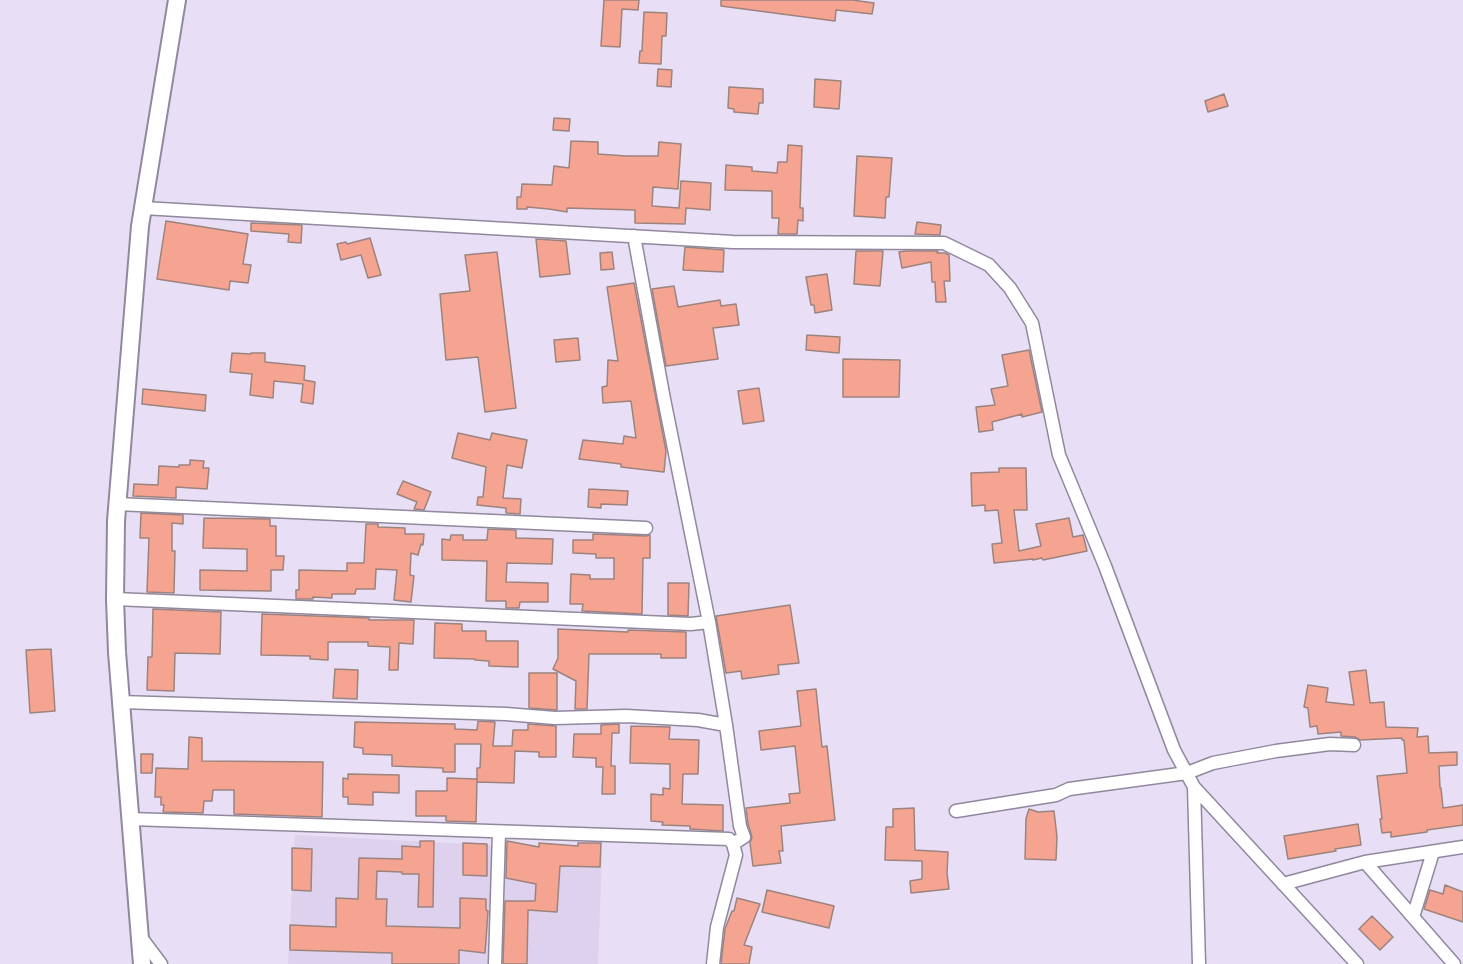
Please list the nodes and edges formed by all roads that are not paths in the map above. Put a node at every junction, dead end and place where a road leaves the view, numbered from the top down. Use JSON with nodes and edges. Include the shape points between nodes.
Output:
{"nodes":[{"id":1,"x":177,"y":0,"type":"edge"},
{"id":2,"x":143,"y":208,"type":"junction"},
{"id":3,"x":634,"y":236,"type":"junction"},
{"id":4,"x":117,"y":504,"type":"junction"},
{"id":5,"x":646,"y":528,"type":"dead end"},
{"id":6,"x":115,"y":599,"type":"junction"},
{"id":7,"x":710,"y":622,"type":"junction"},
{"id":8,"x":120,"y":702,"type":"junction"},
{"id":9,"x":726,"y":725,"type":"junction"},
{"id":10,"x":1354,"y":746,"type":"dead end"},
{"id":11,"x":1187,"y":773,"type":"junction"},
{"id":12,"x":1194,"y":787,"type":"junction"},
{"id":13,"x":956,"y":811,"type":"dead end"},
{"id":14,"x":130,"y":819,"type":"junction"},
{"id":15,"x":499,"y":832,"type":"junction"},
{"id":16,"x":733,"y":844,"type":"junction"},
{"id":17,"x":1463,"y":847,"type":"edge"},
{"id":18,"x":1433,"y":852,"type":"junction"},
{"id":19,"x":1365,"y":862,"type":"junction"},
{"id":20,"x":1283,"y":884,"type":"junction"},
{"id":21,"x":1413,"y":917,"type":"junction"},
{"id":22,"x":140,"y":935,"type":"junction"},
{"id":23,"x":142,"y":964,"type":"edge"},
{"id":24,"x":161,"y":964,"type":"edge"},
{"id":25,"x":495,"y":964,"type":"edge"},
{"id":26,"x":713,"y":964,"type":"edge"},
{"id":27,"x":1199,"y":964,"type":"edge"},
{"id":28,"x":1357,"y":964,"type":"edge"},
{"id":29,"x":1454,"y":964,"type":"edge"}],
"edges":[{"from":1,"to":2,"type":"main road"},
{"from":2,"to":3,"type":"street"},
{"from":2,"to":4,"type":"main road"},
{"from":3,"to":7,"type":"street"},
{"from":3,"to":11,"type":"street","via":[[733,242],[944,243],[989,265],[1010,288],[1032,323],[1059,456],[1174,750]]},
{"from":4,"to":5,"type":"street"},
{"from":4,"to":6,"type":"main road"},
{"from":6,"to":7,"type":"street"},
{"from":6,"to":8,"type":"main road"},
{"from":7,"to":9,"type":"street"},
{"from":8,"to":9,"type":"street","via":[[555,718],[626,716]]},
{"from":8,"to":14,"type":"main road"},
{"from":9,"to":16,"type":"street","via":[[744,837]]},
{"from":10,"to":11,"type":"street","via":[[1330,744],[1276,751],[1213,763]]},
{"from":11,"to":12,"type":"street"},
{"from":11,"to":13,"type":"street","via":[[1070,789],[1056,795]]},
{"from":12,"to":20,"type":"street"},
{"from":12,"to":27,"type":"street"},
{"from":14,"to":15,"type":"street"},
{"from":14,"to":22,"type":"main road"},
{"from":15,"to":16,"type":"street","via":[[729,840]]},
{"from":15,"to":25,"type":"street"},
{"from":16,"to":26,"type":"street","via":[[736,855],[717,927]]},
{"from":17,"to":18,"type":"street"},
{"from":18,"to":19,"type":"street"},
{"from":18,"to":21,"type":"street"},
{"from":19,"to":20,"type":"street"},
{"from":19,"to":21,"type":"street"},
{"from":20,"to":28,"type":"street"},
{"from":21,"to":29,"type":"street"},
{"from":22,"to":23,"type":"main road"},
{"from":22,"to":24,"type":"street"}]}
